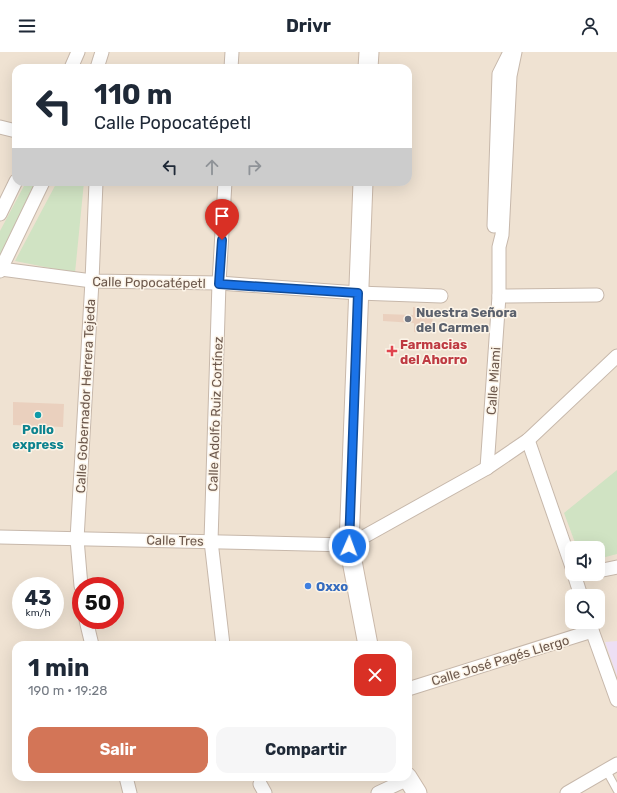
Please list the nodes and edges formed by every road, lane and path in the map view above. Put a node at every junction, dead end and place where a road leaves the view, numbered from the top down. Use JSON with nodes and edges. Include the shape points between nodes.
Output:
{"nodes":[{"id":1,"x":78,"y":52,"type":"edge"},
{"id":2,"x":232,"y":52,"type":"edge"},
{"id":3,"x":369,"y":52,"type":"edge"},
{"id":4,"x":510,"y":52,"type":"edge"},
{"id":5,"x":515,"y":52,"type":"edge"},
{"id":6,"x":73,"y":64,"type":"edge"},
{"id":7,"x":231,"y":64,"type":"edge"},
{"id":8,"x":368,"y":64,"type":"edge"},
{"id":9,"x":0,"y":128,"type":"edge"},
{"id":10,"x":12,"y":130,"type":"edge"},
{"id":11,"x":14,"y":186,"type":"edge"},
{"id":12,"x":41,"y":186,"type":"edge"},
{"id":13,"x":96,"y":186,"type":"edge"},
{"id":14,"x":225,"y":186,"type":"edge"},
{"id":15,"x":363,"y":186,"type":"edge"},
{"id":16,"x":0,"y":214,"type":"edge"},
{"id":17,"x":499,"y":246,"type":"junction"},
{"id":18,"x":0,"y":270,"type":"edge"},
{"id":19,"x":92,"y":281,"type":"junction"},
{"id":20,"x":219,"y":284,"type":"junction"},
{"id":21,"x":358,"y":293,"type":"junction"},
{"id":22,"x":597,"y":295,"type":"dead end"},
{"id":23,"x":441,"y":296,"type":"dead end"},
{"id":24,"x":499,"y":296,"type":"junction"},
{"id":25,"x":617,"y":356,"type":"edge"},
{"id":26,"x":528,"y":440,"type":"junction"},
{"id":27,"x":487,"y":468,"type":"junction"},
{"id":28,"x":0,"y":537,"type":"edge"},
{"id":29,"x":77,"y":539,"type":"junction"},
{"id":30,"x":211,"y":541,"type":"junction"},
{"id":31,"x":565,"y":545,"type":"edge"},
{"id":32,"x":349,"y":546,"type":"junction"},
{"id":33,"x":617,"y":567,"type":"edge"},
{"id":34,"x":605,"y":570,"type":"edge"},
{"id":35,"x":80,"y":577,"type":"edge"},
{"id":36,"x":88,"y":629,"type":"edge"},
{"id":37,"x":584,"y":629,"type":"edge"},
{"id":38,"x":591,"y":629,"type":"edge"},
{"id":39,"x":91,"y":641,"type":"edge"},
{"id":40,"x":223,"y":641,"type":"edge"},
{"id":41,"x":367,"y":641,"type":"edge"},
{"id":42,"x":412,"y":688,"type":"edge"},
{"id":43,"x":617,"y":700,"type":"edge"},
{"id":44,"x":612,"y":767,"type":"edge"},
{"id":45,"x":127,"y":781,"type":"edge"},
{"id":46,"x":411,"y":783,"type":"edge"},
{"id":47,"x":617,"y":790,"type":"edge"},
{"id":48,"x":130,"y":793,"type":"edge"},
{"id":49,"x":378,"y":793,"type":"edge"},
{"id":50,"x":567,"y":793,"type":"edge"}],
"edges":[{"from":1,"to":6,"type":"street"},
{"from":2,"to":7,"type":"street"},
{"from":3,"to":8,"type":"main road"},
{"from":4,"to":17,"type":"street","name":"Calle Miami","via":[[499,74],[494,236]]},
{"from":5,"to":17,"type":"street","name":"Calle Miami","via":[[510,76],[502,235]]},
{"from":9,"to":10,"type":"street"},
{"from":11,"to":16,"type":"street"},
{"from":12,"to":18,"type":"street"},
{"from":13,"to":19,"type":"street","name":"Calle Gobernador Herrera Tejeda"},
{"from":14,"to":20,"type":"street","name":"Calle Adolfo Ruiz Cortínez"},
{"from":15,"to":21,"type":"main road"},
{"from":17,"to":24,"type":"street","name":"Calle Miami"},
{"from":18,"to":19,"type":"street","name":"Calle Popocatépetl"},
{"from":19,"to":20,"type":"street","name":"Calle Popocatépetl"},
{"from":19,"to":29,"type":"street","name":"Calle Gobernador Herrera Tejeda"},
{"from":20,"to":21,"type":"street","name":"Calle Popocatépetl"},
{"from":20,"to":30,"type":"street","name":"Calle Adolfo Ruiz Cortínez"},
{"from":21,"to":23,"type":"street","name":"Calle Popocatépetl"},
{"from":21,"to":32,"type":"main road"},
{"from":22,"to":24,"type":"street"},
{"from":24,"to":27,"type":"street","name":"Calle Miami"},
{"from":25,"to":26,"type":"street"},
{"from":26,"to":27,"type":"street"},
{"from":26,"to":31,"type":"street"},
{"from":27,"to":32,"type":"street"},
{"from":28,"to":29,"type":"street","name":"Calle Tres"},
{"from":29,"to":30,"type":"street","name":"Calle Tres"},
{"from":29,"to":35,"type":"street","name":"Calle Gobernador Herrera Tejeda"},
{"from":30,"to":32,"type":"street","name":"Calle Tres"},
{"from":30,"to":40,"type":"street","name":"Calle Adolfo Ruiz Cortínez"},
{"from":32,"to":41,"type":"main road"},
{"from":33,"to":34,"type":"street"},
{"from":36,"to":39,"type":"street"},
{"from":37,"to":42,"type":"street","name":"Calle José Pagés Llergo"},
{"from":38,"to":43,"type":"street"},
{"from":44,"to":47,"type":"lane"},
{"from":44,"to":50,"type":"street"},
{"from":45,"to":48,"type":"street"},
{"from":46,"to":49,"type":"street"}]}
